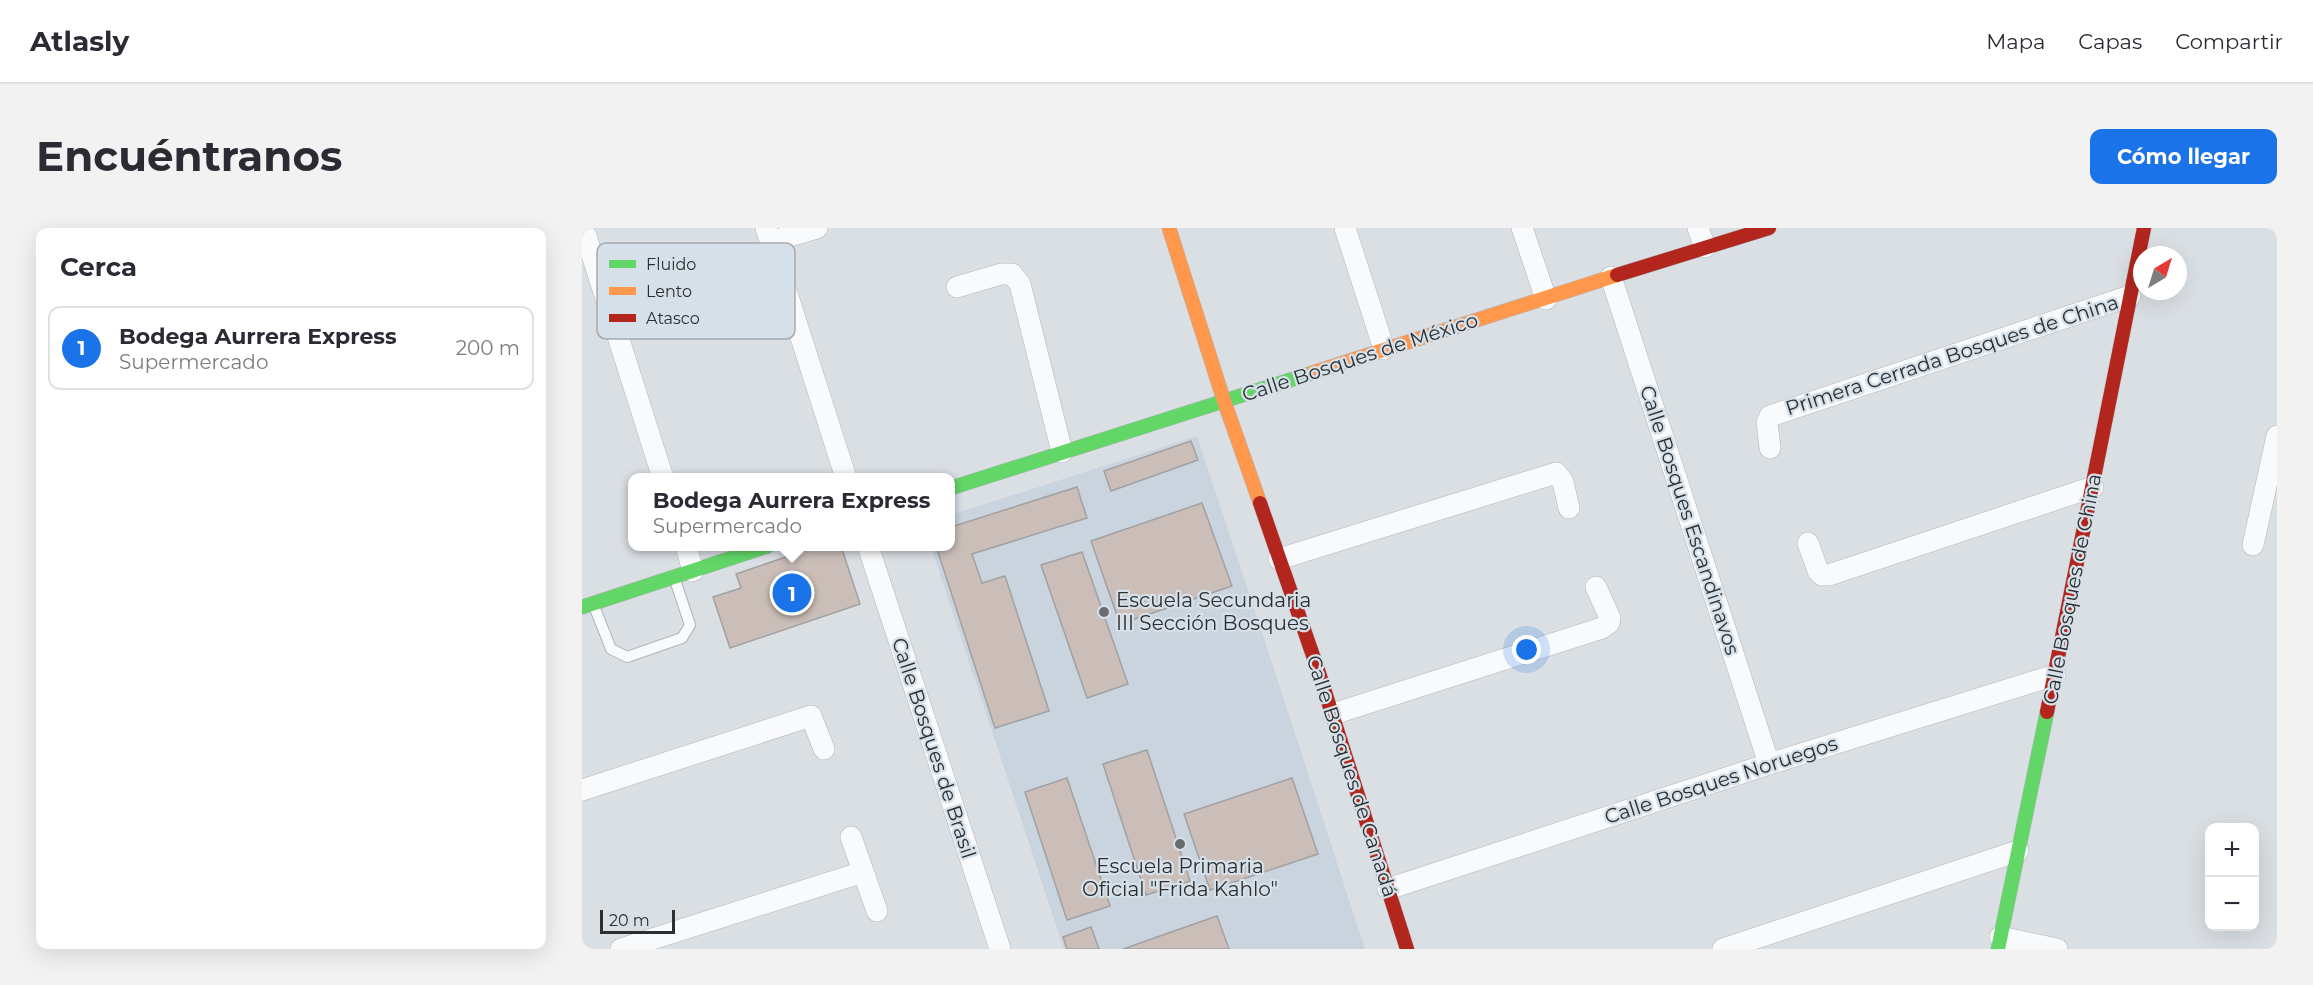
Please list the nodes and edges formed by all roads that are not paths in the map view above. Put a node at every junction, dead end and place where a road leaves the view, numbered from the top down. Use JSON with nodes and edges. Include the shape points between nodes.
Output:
{"nodes":[{"id":1,"x":817,"y":228,"type":"edge"},
{"id":2,"x":1168,"y":228,"type":"edge"},
{"id":3,"x":1345,"y":228,"type":"edge"},
{"id":4,"x":1522,"y":228,"type":"edge"},
{"id":5,"x":1769,"y":228,"type":"edge"},
{"id":6,"x":2144,"y":228,"type":"edge"},
{"id":7,"x":768,"y":235,"type":"edge"},
{"id":8,"x":1702,"y":237,"type":"edge"},
{"id":9,"x":582,"y":238,"type":"edge"},
{"id":10,"x":597,"y":270,"type":"edge"},
{"id":11,"x":1611,"y":277,"type":"junction"},
{"id":12,"x":957,"y":287,"type":"dead end"},
{"id":13,"x":2130,"y":296,"type":"junction"},
{"id":14,"x":1546,"y":299,"type":"junction"},
{"id":15,"x":795,"y":319,"type":"edge"},
{"id":16,"x":619,"y":339,"type":"edge"},
{"id":17,"x":1384,"y":349,"type":"junction"},
{"id":18,"x":1224,"y":400,"type":"junction"},
{"id":19,"x":2277,"y":436,"type":"edge"},
{"id":20,"x":1770,"y":448,"type":"dead end"},
{"id":21,"x":1062,"y":452,"type":"junction"},
{"id":22,"x":662,"y":473,"type":"edge"},
{"id":23,"x":845,"y":473,"type":"edge"},
{"id":24,"x":955,"y":487,"type":"edge"},
{"id":25,"x":2093,"y":487,"type":"junction"},
{"id":26,"x":2270,"y":506,"type":"edge"},
{"id":27,"x":1569,"y":508,"type":"dead end"},
{"id":28,"x":1808,"y":543,"type":"dead end"},
{"id":29,"x":2253,"y":545,"type":"dead end"},
{"id":30,"x":686,"y":551,"type":"edge"},
{"id":31,"x":753,"y":551,"type":"edge"},
{"id":32,"x":870,"y":551,"type":"edge"},
{"id":33,"x":1280,"y":559,"type":"junction"},
{"id":34,"x":684,"y":574,"type":"junction"},
{"id":35,"x":1596,"y":587,"type":"dead end"},
{"id":36,"x":587,"y":605,"type":"edge"},
{"id":37,"x":2055,"y":675,"type":"junction"},
{"id":38,"x":1333,"y":714,"type":"junction"},
{"id":39,"x":824,"y":749,"type":"dead end"},
{"id":40,"x":1769,"y":764,"type":"junction"},
{"id":41,"x":582,"y":790,"type":"edge"},
{"id":42,"x":851,"y":837,"type":"dead end"},
{"id":43,"x":2018,"y":851,"type":"junction"},
{"id":44,"x":863,"y":872,"type":"junction"},
{"id":45,"x":1388,"y":889,"type":"junction"},
{"id":46,"x":877,"y":911,"type":"dead end"},
{"id":47,"x":1999,"y":943,"type":"edge"},
{"id":48,"x":621,"y":949,"type":"edge"},
{"id":49,"x":1000,"y":949,"type":"edge"},
{"id":50,"x":1407,"y":949,"type":"edge"},
{"id":51,"x":1723,"y":949,"type":"edge"},
{"id":52,"x":2057,"y":949,"type":"edge"}],
"edges":[{"from":1,"to":7,"type":"street"},
{"from":2,"to":18,"type":"street","name":"Calle Bosques de Canadá"},
{"from":3,"to":17,"type":"street"},
{"from":4,"to":14,"type":"street"},
{"from":5,"to":8,"type":"street","name":"Calle Bosques de México"},
{"from":6,"to":13,"type":"street","name":"Calle Bosques de China"},
{"from":8,"to":11,"type":"street","name":"Calle Bosques de México"},
{"from":9,"to":10,"type":"street","via":[[586,236]]},
{"from":11,"to":14,"type":"street","name":"Calle Bosques de México"},
{"from":11,"to":40,"type":"street","name":"Calle Bosques Escandinavos"},
{"from":12,"to":21,"type":"street","via":[[1001,274],[1012,274],[1020,284]]},
{"from":13,"to":20,"type":"street","name":"Primera Cerrada Bosques de China","via":[[1770,416]]},
{"from":13,"to":25,"type":"street","name":"Calle Bosques de China"},
{"from":14,"to":17,"type":"street","name":"Calle Bosques de México"},
{"from":15,"to":23,"type":"street"},
{"from":16,"to":22,"type":"street"},
{"from":17,"to":18,"type":"street","name":"Calle Bosques de México"},
{"from":18,"to":21,"type":"street","name":"Calle Bosques de México"},
{"from":18,"to":33,"type":"street","name":"Calle Bosques de Canadá"},
{"from":19,"to":26,"type":"street"},
{"from":21,"to":24,"type":"street","name":"Calle Bosques de México"},
{"from":25,"to":28,"type":"street","via":[[1829,575],[1818,571]]},
{"from":25,"to":37,"type":"street","name":"Calle Bosques de China"},
{"from":26,"to":29,"type":"street"},
{"from":27,"to":33,"type":"street","via":[[1563,482],[1556,473]]},
{"from":30,"to":34,"type":"street"},
{"from":31,"to":34,"type":"street"},
{"from":32,"to":49,"type":"street","name":"Calle Bosques de Brasil"},
{"from":33,"to":38,"type":"street","name":"Calle Bosques de Canadá"},
{"from":34,"to":36,"type":"street"},
{"from":34,"to":36,"type":"lane","via":[[690,625],[682,638],[627,657],[611,650]]},
{"from":35,"to":38,"type":"street","via":[[1610,618],[1602,628]]},
{"from":37,"to":40,"type":"street","name":"Calle Bosques Noruegos"},
{"from":37,"to":43,"type":"street","name":"Calle Bosques de China"},
{"from":38,"to":45,"type":"street","name":"Calle Bosques de Canadá"},
{"from":39,"to":41,"type":"street","via":[[812,716]]},
{"from":40,"to":45,"type":"street","name":"Calle Bosques Noruegos"},
{"from":42,"to":44,"type":"street"},
{"from":43,"to":47,"type":"street","name":"Calle Bosques de China"},
{"from":43,"to":51,"type":"street"},
{"from":44,"to":46,"type":"street"},
{"from":44,"to":48,"type":"street"},
{"from":45,"to":50,"type":"street","name":"Calle Bosques de Canadá"},
{"from":47,"to":52,"type":"street"}]}
